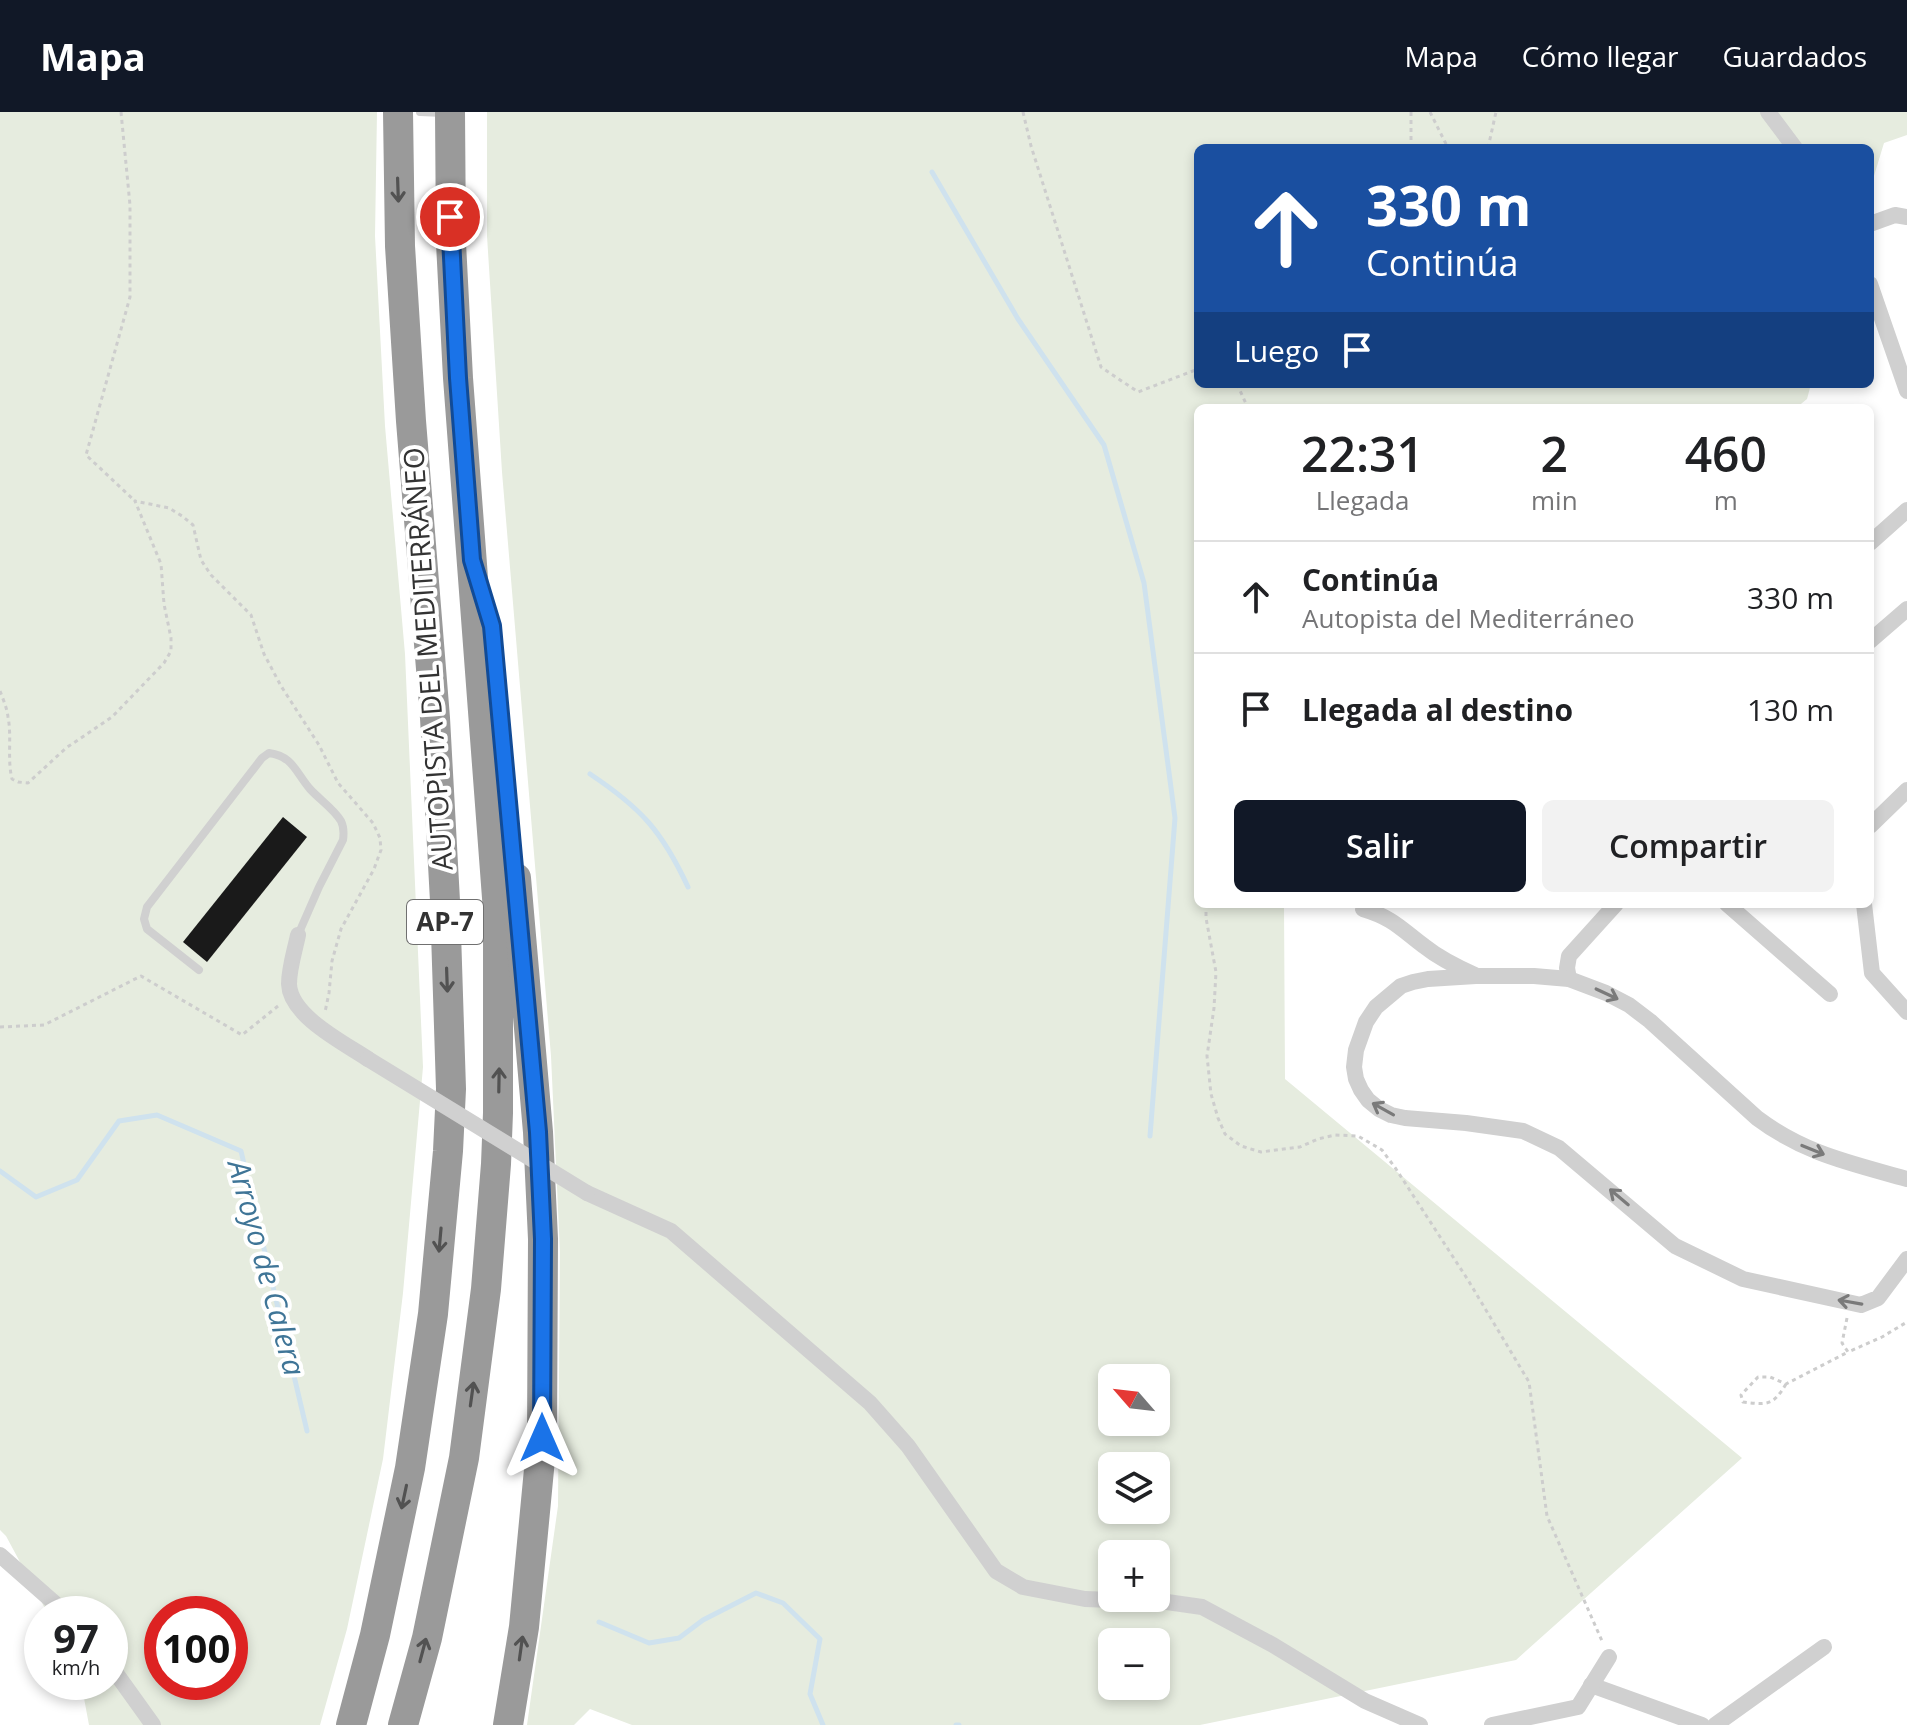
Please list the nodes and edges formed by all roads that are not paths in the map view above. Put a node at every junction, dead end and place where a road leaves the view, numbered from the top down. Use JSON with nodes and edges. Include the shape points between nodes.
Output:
{"nodes":[{"id":1,"x":398,"y":112,"type":"edge"},
{"id":2,"x":1768,"y":112,"type":"edge"},
{"id":3,"x":440,"y":113,"type":"edge"},
{"id":4,"x":1792,"y":144,"type":"edge"},
{"id":5,"x":1907,"y":217,"type":"edge"},
{"id":6,"x":1874,"y":223,"type":"edge"},
{"id":7,"x":1874,"y":296,"type":"edge"},
{"id":8,"x":1907,"y":391,"type":"edge"},
{"id":9,"x":1907,"y":510,"type":"edge"},
{"id":10,"x":1874,"y":539,"type":"edge"},
{"id":11,"x":472,"y":560,"type":"junction"},
{"id":12,"x":1907,"y":609,"type":"edge"},
{"id":13,"x":1874,"y":638,"type":"edge"},
{"id":14,"x":1907,"y":790,"type":"edge"},
{"id":15,"x":1874,"y":822,"type":"edge"},
{"id":16,"x":1611,"y":908,"type":"edge"},
{"id":17,"x":1732,"y":908,"type":"edge"},
{"id":18,"x":1864,"y":908,"type":"edge"},
{"id":19,"x":1363,"y":909,"type":"dead end"},
{"id":20,"x":298,"y":935,"type":"joint"},
{"id":21,"x":1423,"y":945,"type":"junction"},
{"id":22,"x":199,"y":970,"type":"dead end"},
{"id":23,"x":1476,"y":976,"type":"junction"},
{"id":24,"x":1428,"y":979,"type":"junction"},
{"id":25,"x":1569,"y":979,"type":"junction"},
{"id":26,"x":1830,"y":994,"type":"dead end"},
{"id":27,"x":1904,"y":1002,"type":"edge"},
{"id":28,"x":1907,"y":1179,"type":"edge"},
{"id":29,"x":1907,"y":1259,"type":"edge"},
{"id":30,"x":0,"y":1555,"type":"edge"},
{"id":31,"x":47,"y":1596,"type":"edge"},
{"id":32,"x":1824,"y":1647,"type":"dead end"},
{"id":33,"x":1609,"y":1657,"type":"road end"},
{"id":34,"x":1591,"y":1685,"type":"junction"},
{"id":35,"x":128,"y":1690,"type":"edge"},
{"id":36,"x":153,"y":1725,"type":"edge"},
{"id":37,"x":351,"y":1725,"type":"edge"},
{"id":38,"x":403,"y":1725,"type":"edge"},
{"id":39,"x":508,"y":1725,"type":"edge"},
{"id":40,"x":1420,"y":1725,"type":"edge"},
{"id":41,"x":1492,"y":1725,"type":"edge"},
{"id":42,"x":1702,"y":1725,"type":"edge"},
{"id":43,"x":1715,"y":1725,"type":"edge"}],
"edges":[{"from":1,"to":37,"type":"highway","name":"AUTOPISTA DEL MEDITERRÁNEO","number":"AP-7","one_way":true,"via":[[400,246],[435,718],[451,1089],[433,1314],[410,1468]]},
{"from":2,"to":4,"type":"street"},
{"from":3,"to":11,"type":"highway","name":"AUTOPISTA DEL MEDITERRÁNEO","number":"AP-7"},
{"from":5,"to":6,"type":"street"},
{"from":7,"to":8,"type":"street"},
{"from":9,"to":10,"type":"street"},
{"from":38,"to":11,"type":"highway","name":"AUTOPISTA DEL MEDITERRÁNEO","number":"AP-7","one_way":true,"via":[[427,1638],[464,1458],[496,1164],[498,911]]},
{"from":39,"to":11,"type":"highway","one_way":true,"via":[[524,1627],[542,1438],[543,1239],[492,626]]},
{"from":12,"to":13,"type":"street"},
{"from":14,"to":15,"type":"street"},
{"from":16,"to":25,"type":"street","via":[[1569,956]]},
{"from":17,"to":26,"type":"street"},
{"from":18,"to":27,"type":"street","via":[[1872,973]]},
{"from":19,"to":21,"type":"street","via":[[1393,920]]},
{"from":20,"to":22,"type":"lane","via":[[344,832],[339,818],[297,769],[279,754],[269,753],[147,907],[147,929]]},
{"from":20,"to":40,"type":"street","bridge":true,"via":[[289,983],[305,1014],[368,1059],[587,1193],[671,1231],[870,1403],[908,1446],[996,1571],[1023,1587],[1085,1599],[1202,1607],[1365,1701]]},
{"from":21,"to":23,"type":"street"},
{"from":21,"to":24,"type":"street","via":[[1434,960]]},
{"from":23,"to":24,"type":"street"},
{"from":23,"to":25,"type":"street"},
{"from":29,"to":24,"type":"street","one_way":true,"via":[[1878,1298],[1861,1305],[1743,1279],[1675,1246],[1559,1148],[1523,1131],[1405,1118],[1379,1109],[1356,1079],[1359,1038],[1386,997],[1401,986]]},
{"from":25,"to":28,"type":"street","one_way":true,"via":[[1629,1005],[1775,1132],[1813,1151]]},
{"from":30,"to":31,"type":"street"},
{"from":32,"to":43,"type":"street"},
{"from":33,"to":34,"type":"street"},
{"from":34,"to":41,"type":"street","via":[[1578,1707]]},
{"from":34,"to":42,"type":"street"},
{"from":35,"to":36,"type":"street"}]}
